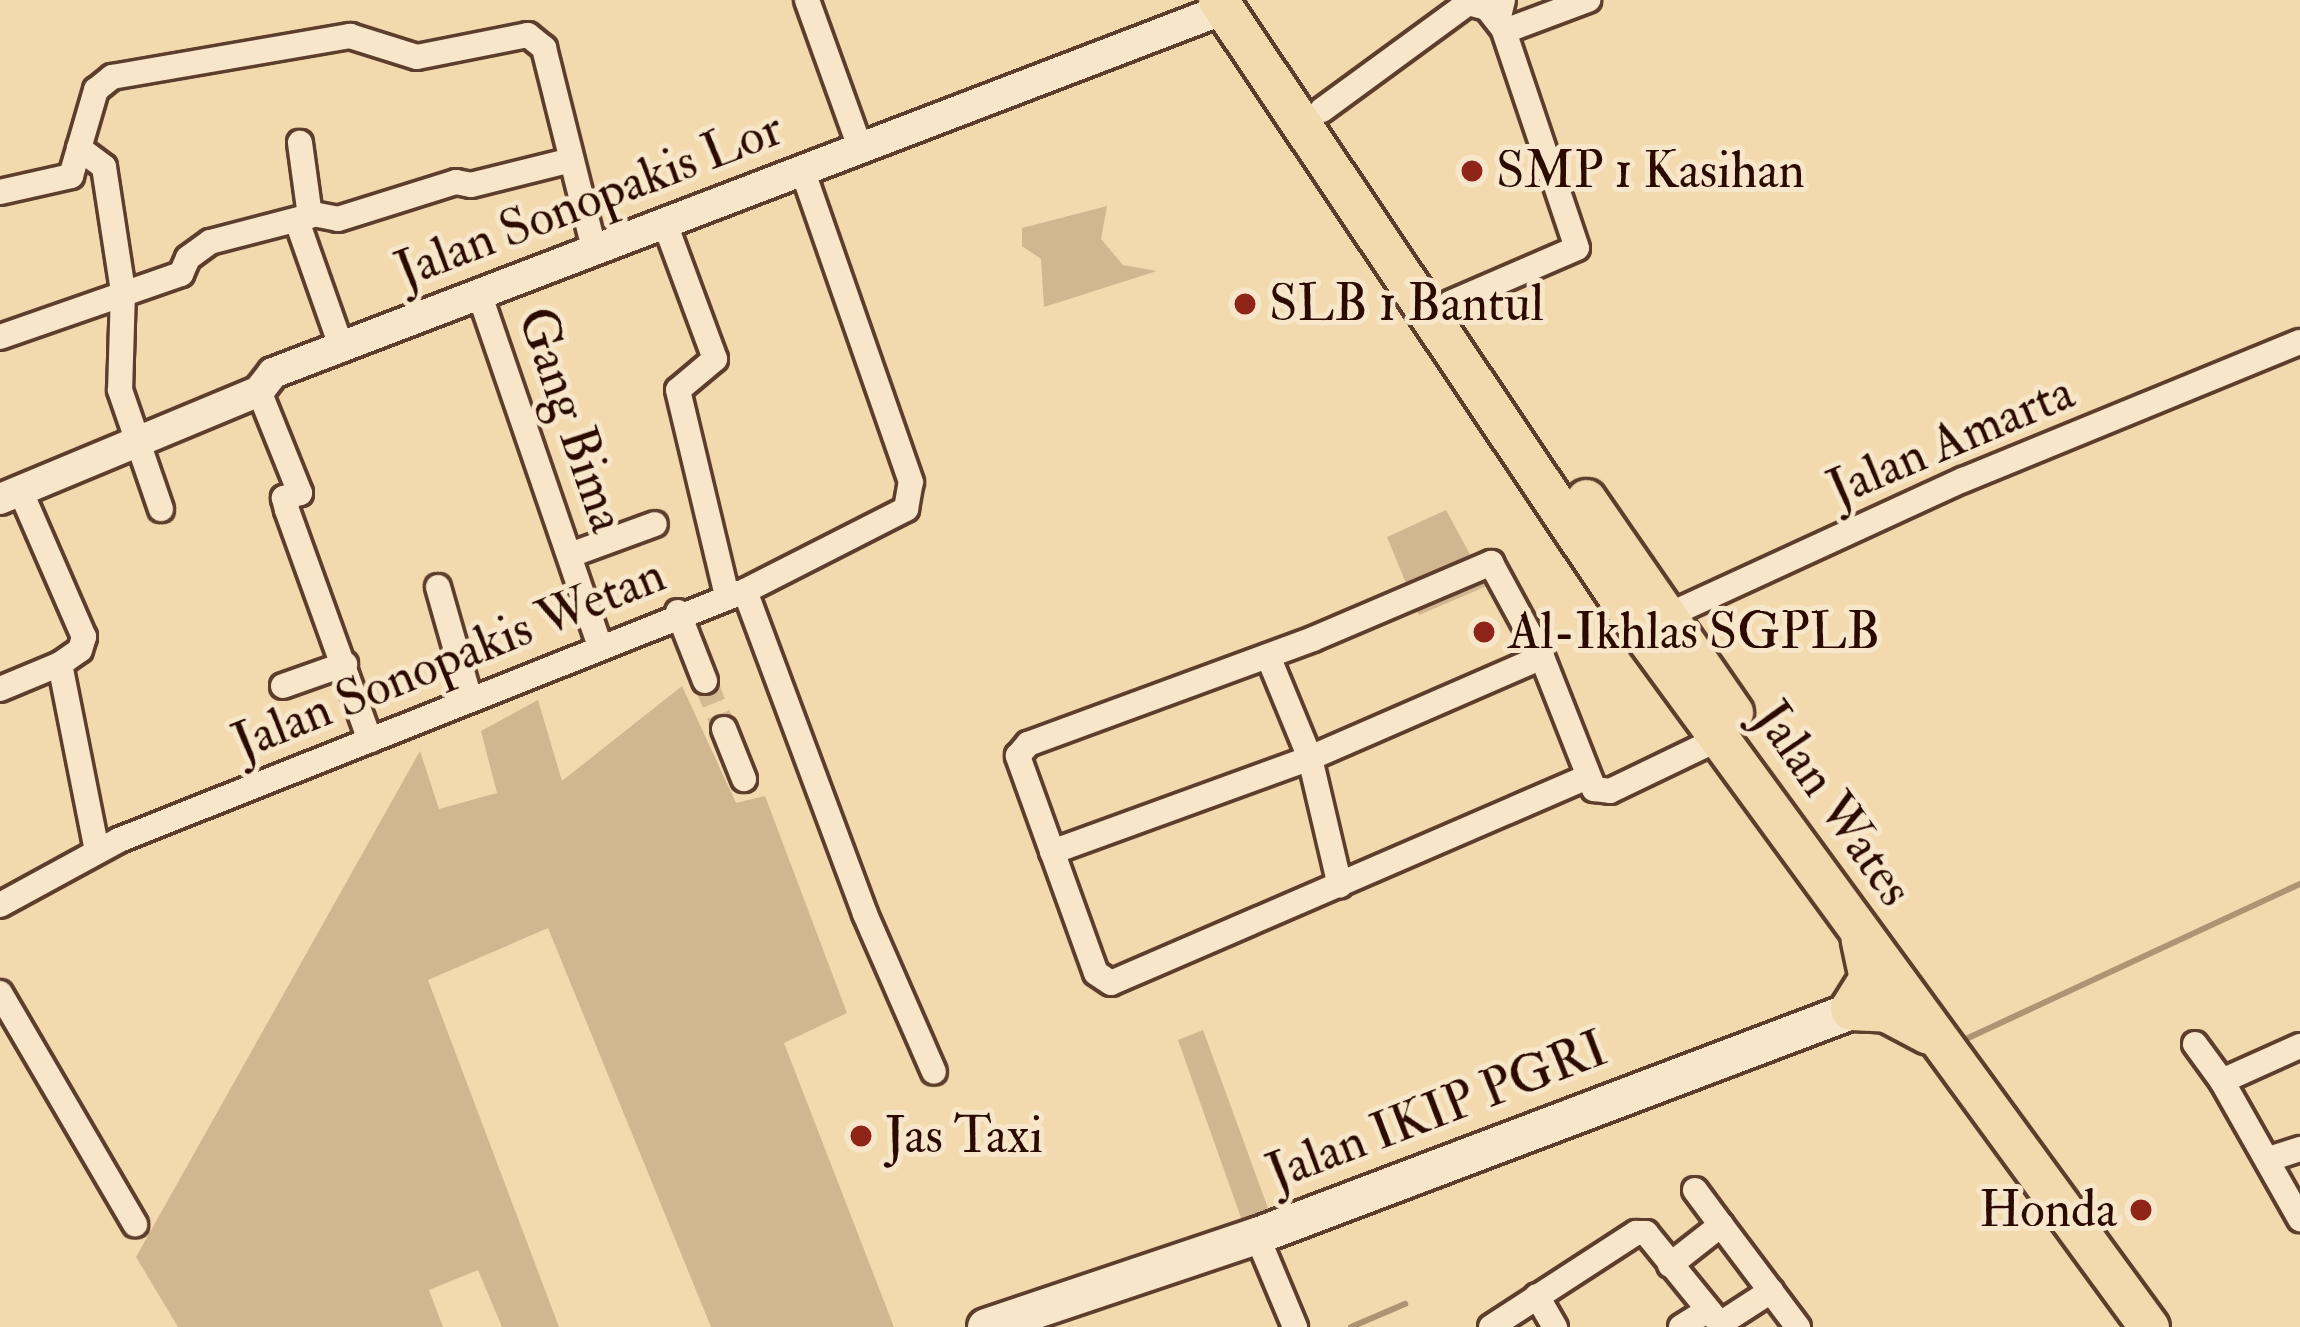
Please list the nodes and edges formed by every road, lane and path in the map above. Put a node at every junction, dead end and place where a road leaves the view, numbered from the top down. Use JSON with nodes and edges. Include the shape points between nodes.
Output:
{"nodes":[{"id":1,"x":807,"y":0,"type":"edge"},
{"id":2,"x":1503,"y":0,"type":"edge"},
{"id":3,"x":1588,"y":0,"type":"edge"},
{"id":4,"x":1230,"y":3,"type":"edge"},
{"id":5,"x":1504,"y":31,"type":"junction"},
{"id":6,"x":1322,"y":110,"type":"junction"},
{"id":7,"x":300,"y":143,"type":"dead end"},
{"id":8,"x":860,"y":147,"type":"junction"},
{"id":9,"x":79,"y":148,"type":"junction"},
{"id":10,"x":567,"y":161,"type":"junction"},
{"id":11,"x":802,"y":169,"type":"junction"},
{"id":12,"x":0,"y":192,"type":"edge"},
{"id":13,"x":305,"y":218,"type":"junction"},
{"id":14,"x":664,"y":221,"type":"junction"},
{"id":15,"x":594,"y":248,"type":"junction"},
{"id":16,"x":123,"y":291,"type":"junction"},
{"id":17,"x":479,"y":293,"type":"junction"},
{"id":18,"x":1450,"y":302,"type":"junction"},
{"id":19,"x":0,"y":337,"type":"edge"},
{"id":20,"x":2300,"y":342,"type":"edge"},
{"id":21,"x":341,"y":346,"type":"junction"},
{"id":22,"x":259,"y":391,"type":"junction"},
{"id":23,"x":132,"y":442,"type":"junction"},
{"id":24,"x":11,"y":496,"type":"edge"},
{"id":25,"x":160,"y":509,"type":"dead end"},
{"id":26,"x":655,"y":524,"type":"dead end"},
{"id":27,"x":573,"y":554,"type":"junction"},
{"id":28,"x":439,"y":586,"type":"dead end"},
{"id":29,"x":736,"y":593,"type":"junction"},
{"id":30,"x":678,"y":612,"type":"junction"},
{"id":31,"x":1653,"y":623,"type":"junction"},
{"id":32,"x":599,"y":643,"type":"junction"},
{"id":33,"x":1268,"y":656,"type":"junction"},
{"id":34,"x":70,"y":657,"type":"junction"},
{"id":35,"x":1542,"y":657,"type":"junction"},
{"id":36,"x":345,"y":664,"type":"junction"},
{"id":37,"x":705,"y":681,"type":"tunnel mouth"},
{"id":38,"x":283,"y":686,"type":"dead end"},
{"id":39,"x":0,"y":689,"type":"edge"},
{"id":40,"x":470,"y":698,"type":"junction"},
{"id":41,"x":724,"y":729,"type":"tunnel mouth"},
{"id":42,"x":1720,"y":738,"type":"junction"},
{"id":43,"x":370,"y":741,"type":"junction"},
{"id":44,"x":1310,"y":758,"type":"junction"},
{"id":45,"x":1586,"y":778,"type":"junction"},
{"id":46,"x":744,"y":779,"type":"dead end"},
{"id":47,"x":97,"y":851,"type":"junction"},
{"id":48,"x":1052,"y":852,"type":"junction"},
{"id":49,"x":1340,"y":886,"type":"junction"},
{"id":50,"x":0,"y":904,"type":"edge"},
{"id":51,"x":1863,"y":940,"type":"junction"},
{"id":52,"x":1911,"y":988,"type":"junction"},
{"id":53,"x":0,"y":993,"type":"edge"},
{"id":54,"x":1852,"y":1009,"type":"junction"},
{"id":55,"x":1929,"y":1034,"type":"junction"},
{"id":56,"x":2194,"y":1044,"type":"dead end"},
{"id":57,"x":2300,"y":1046,"type":"edge"},
{"id":58,"x":934,"y":1072,"type":"dead end"},
{"id":59,"x":2222,"y":1081,"type":"junction"},
{"id":60,"x":2300,"y":1149,"type":"edge"},
{"id":61,"x":2269,"y":1159,"type":"junction"},
{"id":62,"x":1695,"y":1190,"type":"dead end"},
{"id":63,"x":2300,"y":1219,"type":"edge"},
{"id":64,"x":135,"y":1224,"type":"dead end"},
{"id":65,"x":1721,"y":1225,"type":"junction"},
{"id":66,"x":1257,"y":1236,"type":"junction"},
{"id":67,"x":2091,"y":1241,"type":"junction"},
{"id":68,"x":1670,"y":1265,"type":"junction"},
{"id":69,"x":1771,"y":1291,"type":"junction"},
{"id":70,"x":1537,"y":1296,"type":"junction"},
{"id":71,"x":1705,"y":1312,"type":"junction"},
{"id":72,"x":986,"y":1327,"type":"edge"},
{"id":73,"x":1295,"y":1327,"type":"edge"},
{"id":74,"x":1491,"y":1327,"type":"edge"},
{"id":75,"x":1555,"y":1327,"type":"edge"},
{"id":76,"x":1681,"y":1327,"type":"edge"},
{"id":77,"x":1798,"y":1327,"type":"edge"},
{"id":78,"x":2149,"y":1327,"type":"edge"}],
"edges":[{"from":1,"to":8,"type":"street"},
{"from":2,"to":5,"type":"street"},
{"from":3,"to":5,"type":"street"},
{"from":4,"to":6,"type":"main road","name":"Jalan Wates"},
{"from":4,"to":8,"type":"street","name":"Jalan Sonopakis Lor"},
{"from":4,"to":31,"type":"main road","name":"Jalan Wates"},
{"from":5,"to":6,"type":"street","via":[[1487,8],[1468,4]]},
{"from":5,"to":18,"type":"street","via":[[1577,248]]},
{"from":6,"to":18,"type":"main road","name":"Jalan Wates"},
{"from":7,"to":13,"type":"street"},
{"from":8,"to":11,"type":"street","name":"Jalan Sonopakis Lor"},
{"from":9,"to":10,"type":"street","via":[[96,90],[112,76],[350,36],[409,57],[528,35],[544,47]]},
{"from":9,"to":12,"type":"street","via":[[67,179]]},
{"from":9,"to":16,"type":"street","via":[[104,167]]},
{"from":10,"to":13,"type":"street","via":[[461,181],[338,219]]},
{"from":10,"to":15,"type":"street"},
{"from":11,"to":14,"type":"street","name":"Jalan Sonopakis Lor"},
{"from":11,"to":29,"type":"street","name":"Jalan Sonopakis Wetan","via":[[911,482],[906,509]]},
{"from":13,"to":16,"type":"street","via":[[211,242],[188,258],[182,274]]},
{"from":13,"to":21,"type":"street"},
{"from":14,"to":15,"type":"street","name":"Jalan Sonopakis Lor"},
{"from":14,"to":29,"type":"street","via":[[715,359],[679,390]]},
{"from":15,"to":17,"type":"street","name":"Jalan Sonopakis Lor"},
{"from":16,"to":19,"type":"street"},
{"from":16,"to":23,"type":"street","via":[[119,390]]},
{"from":17,"to":21,"type":"street","name":"Jalan Sonopakis Lor"},
{"from":17,"to":27,"type":"street","name":"Gang Bima"},
{"from":18,"to":31,"type":"main road","name":"Jalan Wates"},
{"from":20,"to":31,"type":"street","name":"Jalan Amarta","via":[[1963,480]]},
{"from":21,"to":22,"type":"street","name":"Jalan Sonopakis Lor","via":[[273,373]]},
{"from":22,"to":23,"type":"street","name":"Jalan Sonopakis Lor"},
{"from":22,"to":36,"type":"street","via":[[300,493],[284,498],[287,510]]},
{"from":23,"to":24,"type":"street","name":"Jalan Sonopakis Lor"},
{"from":23,"to":25,"type":"street"},
{"from":24,"to":34,"type":"street","via":[[81,625]]},
{"from":26,"to":27,"type":"street"},
{"from":27,"to":32,"type":"street","name":"Gang Bima"},
{"from":28,"to":40,"type":"street"},
{"from":29,"to":30,"type":"street","name":"Jalan Sonopakis Wetan"},
{"from":29,"to":58,"type":"street"},
{"from":30,"to":32,"type":"street","name":"Jalan Sonopakis Wetan"},
{"from":30,"to":37,"type":"street"},
{"from":31,"to":42,"type":"main road","name":"Jalan Wates"},
{"from":31,"to":52,"type":"main road","name":"Jalan Wates"},
{"from":32,"to":40,"type":"street","name":"Jalan Sonopakis Wetan"},
{"from":33,"to":35,"type":"street","via":[[1491,563]]},
{"from":33,"to":44,"type":"street"},
{"from":33,"to":48,"type":"street","via":[[1023,748],[1018,756]]},
{"from":34,"to":39,"type":"street"},
{"from":34,"to":47,"type":"street"},
{"from":35,"to":44,"type":"street"},
{"from":35,"to":45,"type":"street"},
{"from":36,"to":38,"type":"street"},
{"from":36,"to":43,"type":"street"},
{"from":40,"to":43,"type":"street","name":"Jalan Sonopakis Wetan"},
{"from":41,"to":46,"type":"street"},
{"from":42,"to":45,"type":"street","via":[[1610,791]]},
{"from":42,"to":51,"type":"main road","name":"Jalan Wates"},
{"from":43,"to":47,"type":"street","name":"Jalan Sonopakis Wetan"},
{"from":44,"to":48,"type":"street"},
{"from":44,"to":49,"type":"street"},
{"from":45,"to":49,"type":"street"},
{"from":47,"to":50,"type":"street","name":"Jalan Sonopakis Wetan"},
{"from":48,"to":49,"type":"street","via":[[1096,973],[1111,982]]},
{"from":51,"to":52,"type":"main road","name":"Jalan Wates"},
{"from":51,"to":54,"type":"highway","via":[[1871,979]]},
{"from":52,"to":54,"type":"main road","name":"Jalan IKIP PGRI"},
{"from":52,"to":55,"type":"main road","name":"Jalan Wates"},
{"from":52,"to":67,"type":"main road","name":"Jalan Wates","via":[[2083,1208]]},
{"from":53,"to":64,"type":"street"},
{"from":54,"to":55,"type":"highway","via":[[1887,1011]]},
{"from":54,"to":66,"type":"main road","name":"Jalan IKIP PGRI"},
{"from":55,"to":67,"type":"main road","name":"Jalan Wates","via":[[2063,1219]]},
{"from":56,"to":59,"type":"street"},
{"from":57,"to":59,"type":"street"},
{"from":59,"to":61,"type":"street"},
{"from":60,"to":61,"type":"street"},
{"from":61,"to":63,"type":"street"},
{"from":62,"to":65,"type":"street"},
{"from":65,"to":68,"type":"street"},
{"from":65,"to":69,"type":"street"},
{"from":66,"to":72,"type":"main road","name":"Jalan IKIP PGRI"},
{"from":66,"to":73,"type":"street"},
{"from":67,"to":78,"type":"main road","name":"Jalan Wates"},
{"from":68,"to":70,"type":"street","via":[[1646,1233],[1636,1233]]},
{"from":68,"to":71,"type":"street"},
{"from":69,"to":71,"type":"street","via":[[1729,1323]]},
{"from":69,"to":77,"type":"street"},
{"from":70,"to":74,"type":"street"},
{"from":70,"to":75,"type":"street"},
{"from":71,"to":76,"type":"street"}]}
